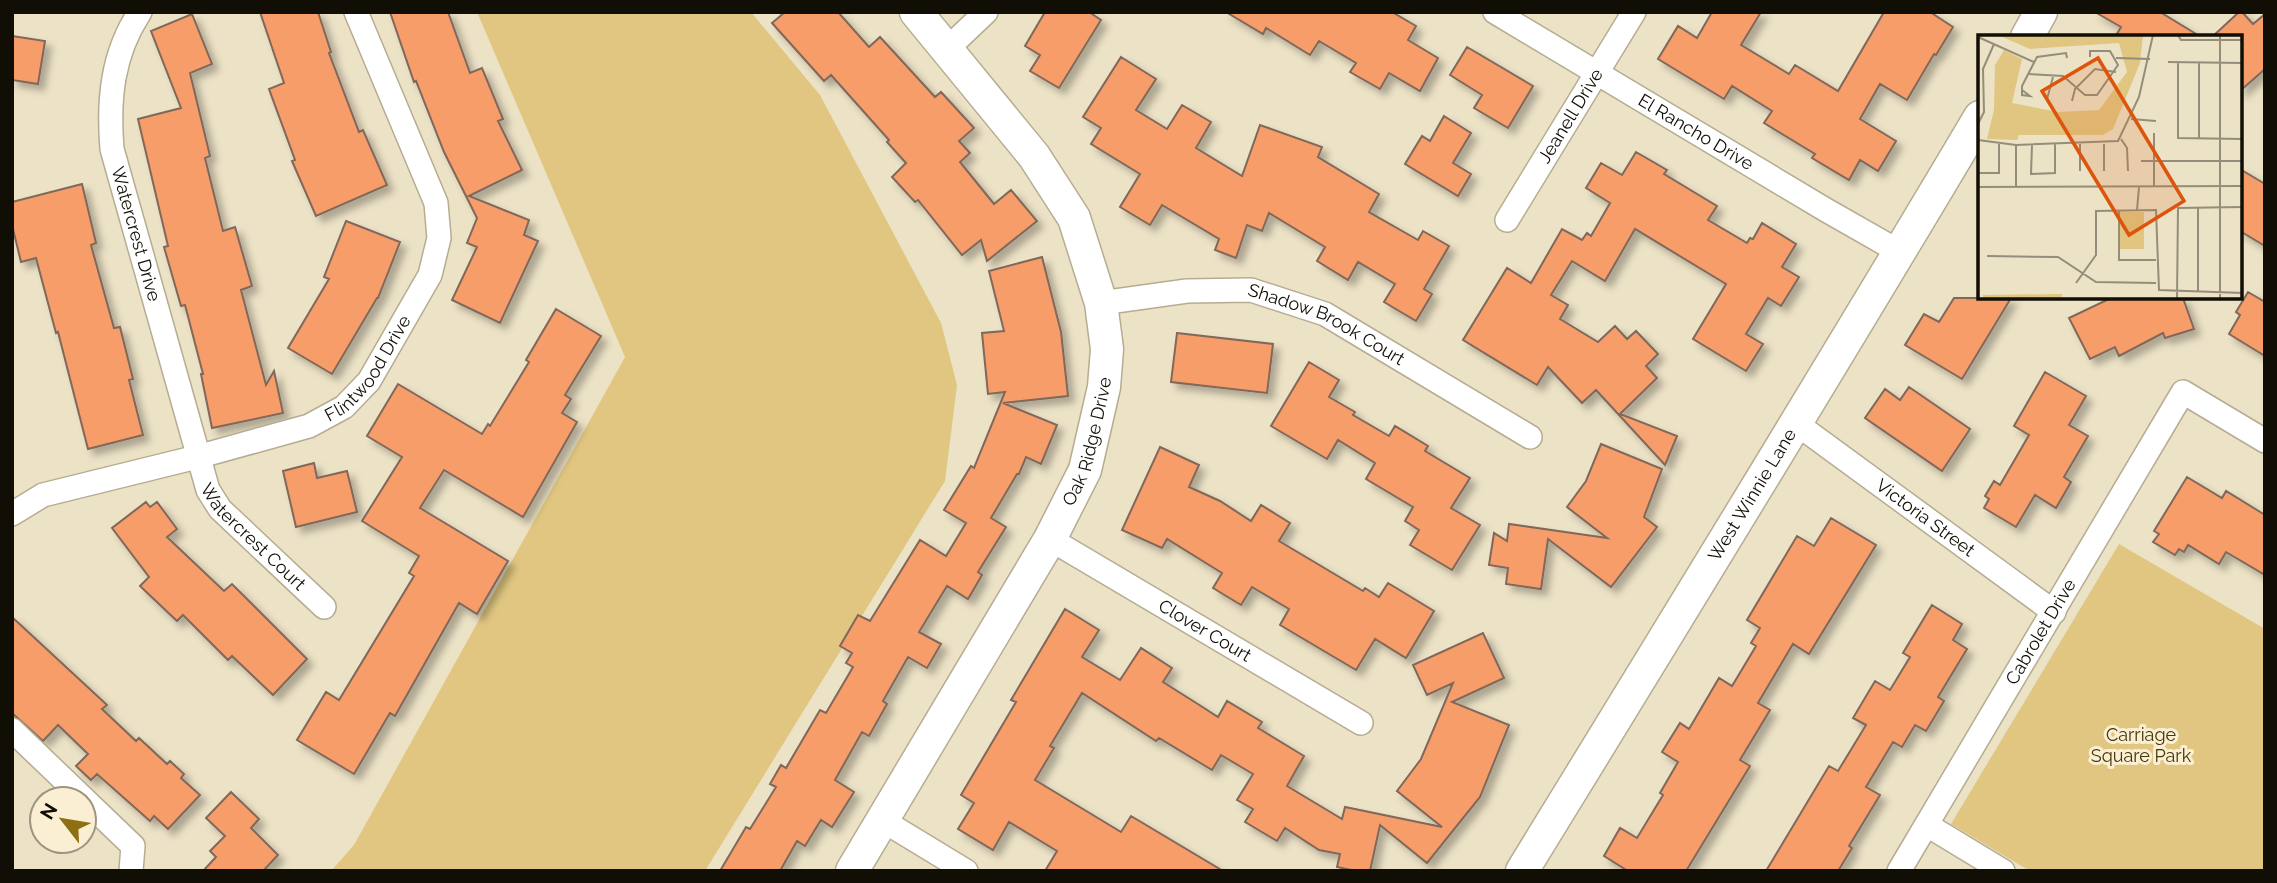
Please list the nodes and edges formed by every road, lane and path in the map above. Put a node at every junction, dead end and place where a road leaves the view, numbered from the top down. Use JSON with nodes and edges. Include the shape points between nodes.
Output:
{"nodes":[{"id":1,"x":140,"y":12,"type":"edge"},
{"id":2,"x":356,"y":12,"type":"edge"},
{"id":3,"x":916,"y":12,"type":"edge"},
{"id":4,"x":986,"y":12,"type":"edge"},
{"id":5,"x":1495,"y":12,"type":"edge"},
{"id":6,"x":1634,"y":12,"type":"edge"},
{"id":7,"x":2042,"y":12,"type":"edge"},
{"id":8,"x":2028,"y":35,"type":"edge"},
{"id":9,"x":947,"y":49,"type":"junction"},
{"id":10,"x":1597,"y":73,"type":"junction"},
{"id":11,"x":1978,"y":119,"type":"edge"},
{"id":12,"x":1507,"y":220,"type":"dead end"},
{"id":13,"x":1898,"y":251,"type":"junction"},
{"id":14,"x":1101,"y":303,"type":"junction"},
{"id":15,"x":1797,"y":424,"type":"junction"},
{"id":16,"x":1530,"y":437,"type":"dead end"},
{"id":17,"x":2265,"y":441,"type":"edge"},
{"id":18,"x":198,"y":457,"type":"junction"},
{"id":19,"x":12,"y":514,"type":"edge"},
{"id":20,"x":1050,"y":539,"type":"junction"},
{"id":21,"x":324,"y":607,"type":"dead end"},
{"id":22,"x":2054,"y":612,"type":"junction"},
{"id":23,"x":1361,"y":723,"type":"dead end"},
{"id":24,"x":12,"y":730,"type":"edge"},
{"id":25,"x":882,"y":820,"type":"junction"},
{"id":26,"x":1927,"y":825,"type":"junction"},
{"id":27,"x":131,"y":871,"type":"edge"},
{"id":28,"x":852,"y":871,"type":"edge"},
{"id":29,"x":966,"y":871,"type":"edge"},
{"id":30,"x":1522,"y":871,"type":"edge"},
{"id":31,"x":1899,"y":871,"type":"edge"},
{"id":32,"x":2003,"y":871,"type":"edge"}],
"edges":[{"from":1,"to":18,"type":"street","name":"Watercrest Drive","via":[[113,79],[109,112],[112,149]]},
{"from":2,"to":18,"type":"street","name":"Flintwood Drive","via":[[436,202],[439,238],[430,275],[369,381],[344,407],[309,426]]},
{"from":3,"to":9,"type":"street","name":"Oak Ridge Drive"},
{"from":4,"to":9,"type":"street"},
{"from":5,"to":10,"type":"street","name":"El Rancho Drive"},
{"from":6,"to":10,"type":"street","name":"Jeanell Drive"},
{"from":7,"to":8,"type":"street"},
{"from":9,"to":14,"type":"street","name":"Oak Ridge Drive","via":[[1034,156],[1074,218]]},
{"from":10,"to":12,"type":"street","name":"Jeanell Drive"},
{"from":10,"to":13,"type":"street","name":"El Rancho Drive"},
{"from":11,"to":13,"type":"street","name":"West Winnie Lane"},
{"from":13,"to":15,"type":"street","name":"West Winnie Lane"},
{"from":14,"to":16,"type":"street","name":"Shadow Brook Court","via":[[1187,291],[1251,290],[1325,314]]},
{"from":14,"to":20,"type":"street","name":"Oak Ridge Drive","via":[[1107,349],[1097,425],[1085,470]]},
{"from":15,"to":22,"type":"street","name":"Victoria Street"},
{"from":15,"to":30,"type":"street","name":"West Winnie Lane"},
{"from":17,"to":22,"type":"street","name":"Cabrolet Drive","via":[[2183,392]]},
{"from":18,"to":19,"type":"street","name":"Flintwood Drive","via":[[43,495]]},
{"from":18,"to":21,"type":"street","name":"Watercrest Court","via":[[219,509]]},
{"from":20,"to":23,"type":"street","name":"Clover Court"},
{"from":20,"to":25,"type":"street","name":"Oak Ridge Drive"},
{"from":22,"to":26,"type":"street","name":"Cabrolet Drive"},
{"from":24,"to":27,"type":"street","via":[[133,846]]},
{"from":25,"to":28,"type":"street","name":"Oak Ridge Drive"},
{"from":25,"to":29,"type":"street"},
{"from":26,"to":31,"type":"street","name":"Cabrolet Drive"},
{"from":26,"to":32,"type":"street"}]}
